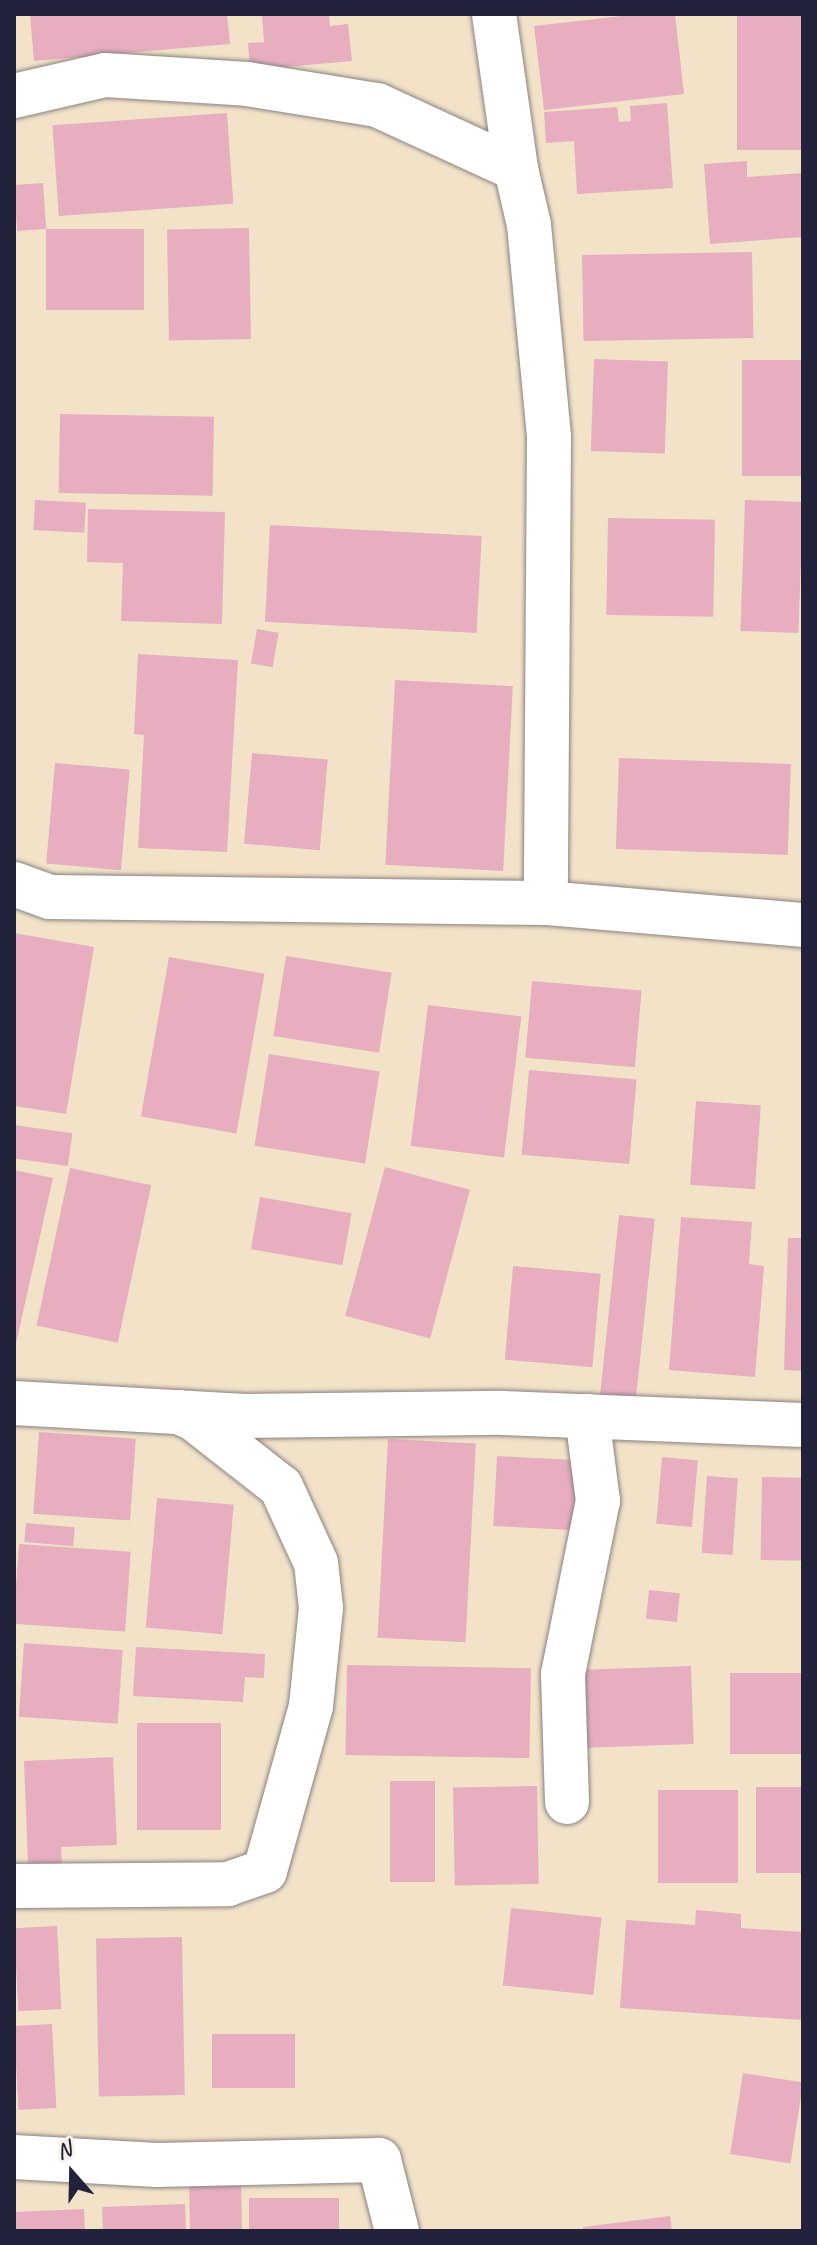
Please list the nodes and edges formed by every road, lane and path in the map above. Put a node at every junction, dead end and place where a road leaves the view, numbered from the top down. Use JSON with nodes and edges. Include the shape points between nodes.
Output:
{"nodes":[{"id":1,"x":494,"y":14,"type":"edge"},
{"id":2,"x":14,"y":96,"type":"edge"},
{"id":3,"x":516,"y":169,"type":"junction"},
{"id":4,"x":14,"y":884,"type":"edge"},
{"id":5,"x":546,"y":903,"type":"junction"},
{"id":6,"x":803,"y":925,"type":"edge"},
{"id":7,"x":14,"y":1403,"type":"edge"},
{"id":8,"x":176,"y":1411,"type":"junction"},
{"id":9,"x":587,"y":1416,"type":"junction"},
{"id":10,"x":803,"y":1425,"type":"edge"},
{"id":11,"x":567,"y":1802,"type":"dead end"},
{"id":12,"x":14,"y":1886,"type":"edge"},
{"id":13,"x":14,"y":2157,"type":"edge"},
{"id":14,"x":397,"y":2231,"type":"edge"}],
"edges":[{"from":1,"to":3,"type":"street"},
{"from":2,"to":3,"type":"street","via":[[105,75],[247,84],[377,105]]},
{"from":3,"to":5,"type":"street","via":[[529,225],[549,437]]},
{"from":4,"to":5,"type":"street","via":[[50,897]]},
{"from":5,"to":6,"type":"street"},
{"from":7,"to":8,"type":"street"},
{"from":8,"to":9,"type":"street"},
{"from":8,"to":12,"type":"street","via":[[193,1418],[281,1487],[316,1563],[321,1608],[311,1706],[278,1833],[265,1871],[228,1884]]},
{"from":9,"to":10,"type":"street"},
{"from":9,"to":11,"type":"street","via":[[598,1501],[563,1674]]},
{"from":13,"to":14,"type":"street","via":[[157,2165],[379,2160]]}]}
